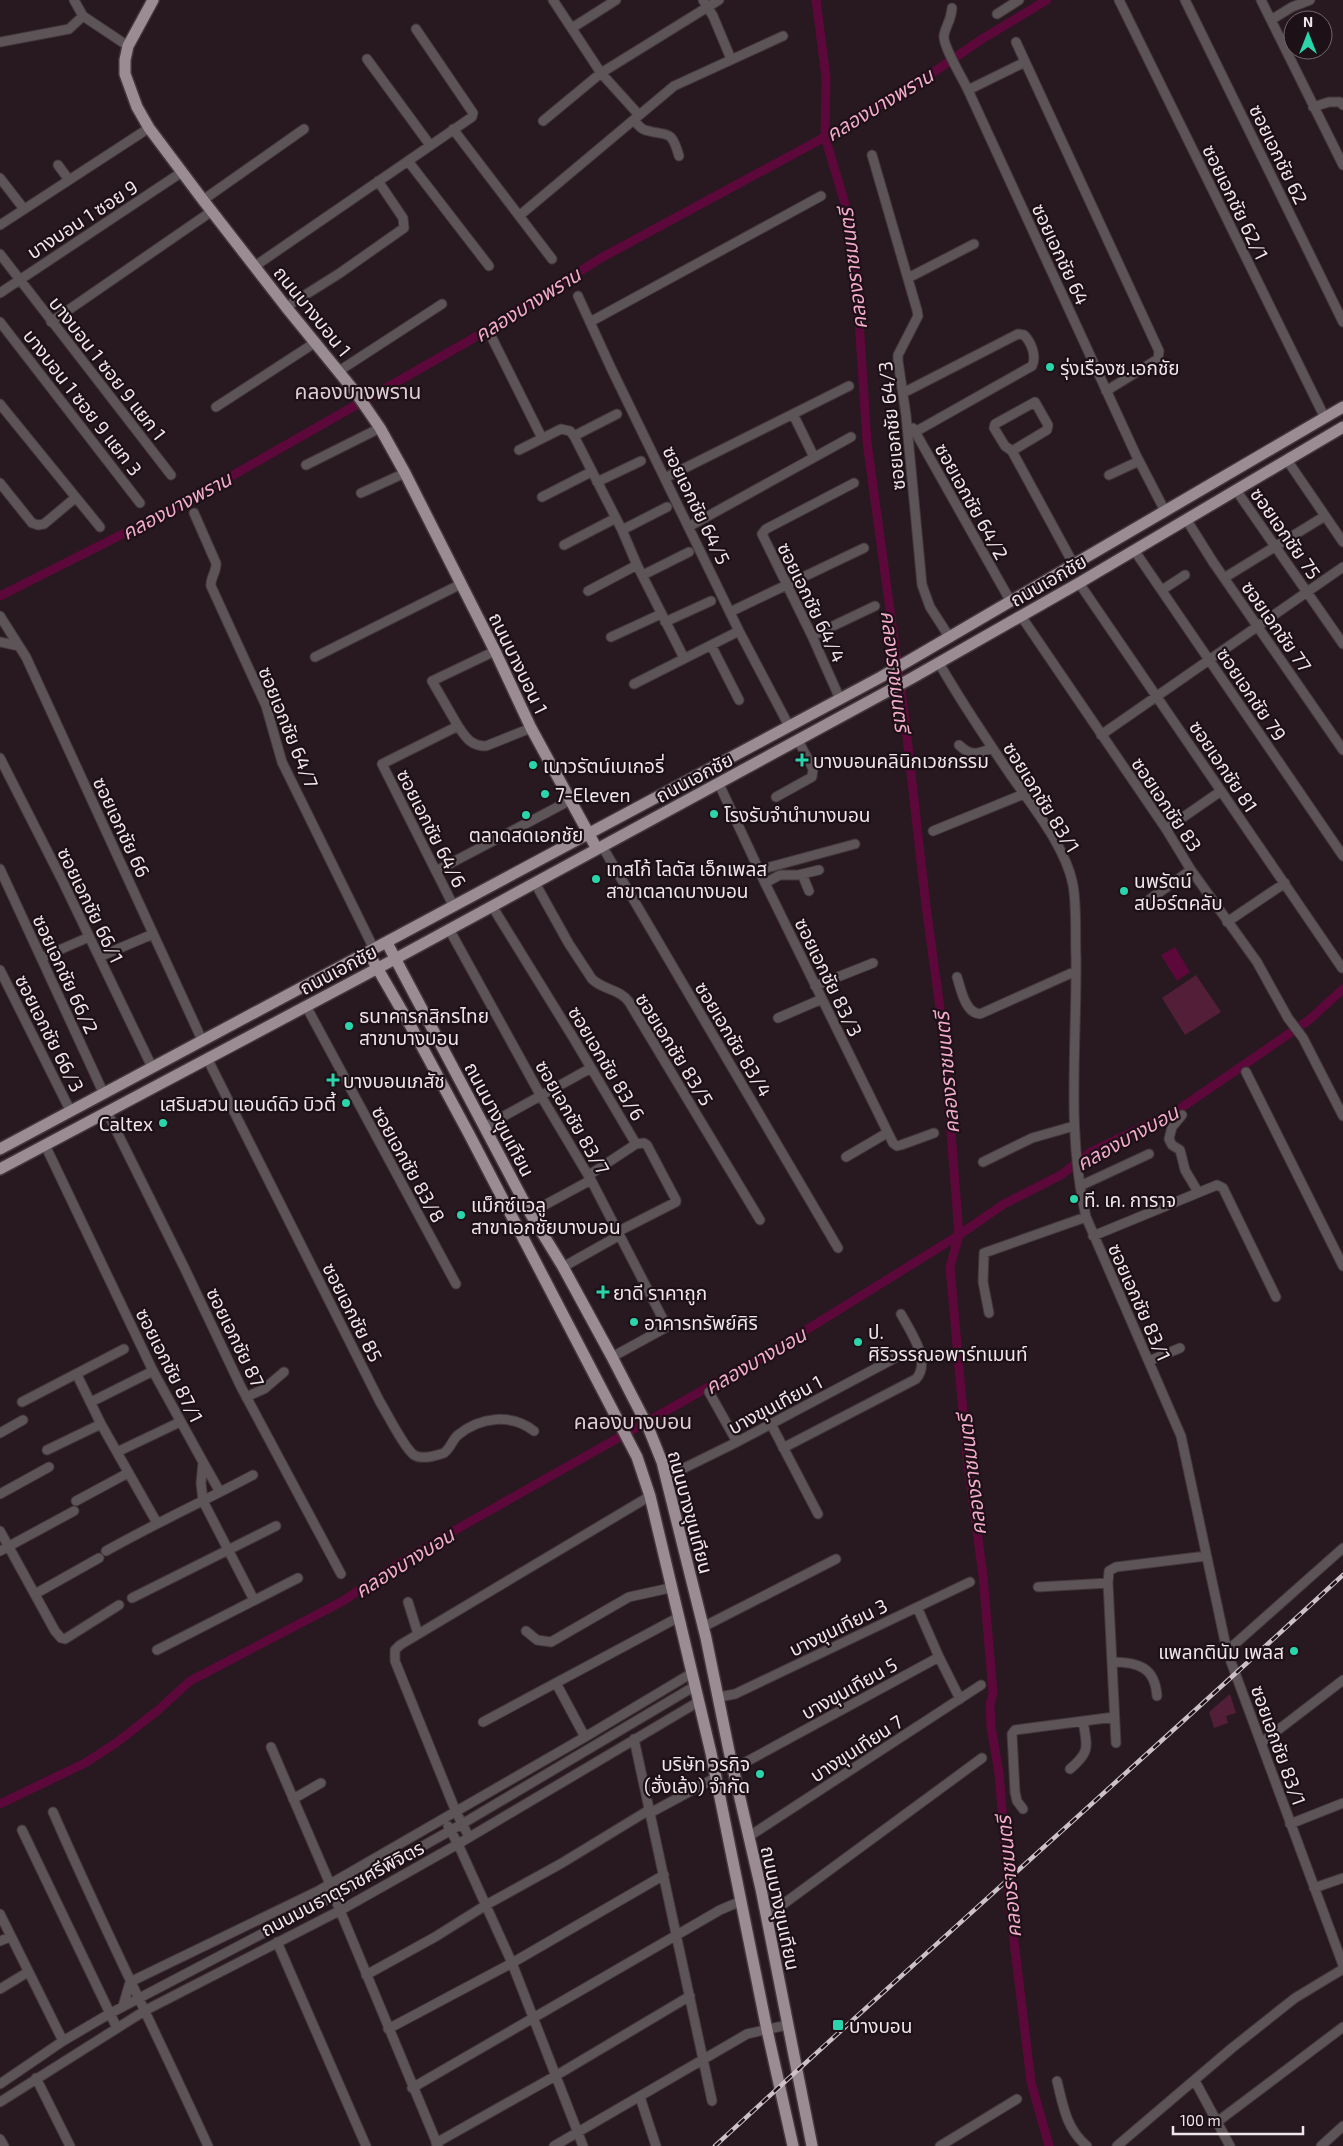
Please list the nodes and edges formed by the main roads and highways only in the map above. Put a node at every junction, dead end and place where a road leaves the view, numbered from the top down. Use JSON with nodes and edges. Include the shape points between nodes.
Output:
{"nodes":[{"id":1,"x":153,"y":0,"type":"edge"},
{"id":2,"x":1343,"y":407,"type":"edge"},
{"id":3,"x":1342,"y":430,"type":"edge"},
{"id":4,"x":1198,"y":492,"type":"junction"},
{"id":5,"x":1207,"y":507,"type":"junction"},
{"id":6,"x":562,"y":788,"type":"junction"},
{"id":7,"x":586,"y":836,"type":"junction"},
{"id":8,"x":596,"y":850,"type":"junction"},
{"id":9,"x":386,"y":943,"type":"junction"},
{"id":10,"x":371,"y":951,"type":"junction"},
{"id":11,"x":395,"y":959,"type":"junction"},
{"id":12,"x":378,"y":968,"type":"junction"},
{"id":13,"x":484,"y":1127,"type":"junction"},
{"id":14,"x":469,"y":1134,"type":"junction"},
{"id":15,"x":1,"y":1147,"type":"edge"},
{"id":16,"x":0,"y":1169,"type":"edge"},
{"id":17,"x":716,"y":1682,"type":"junction"},
{"id":18,"x":695,"y":1686,"type":"junction"},
{"id":19,"x":719,"y":1697,"type":"junction"},
{"id":20,"x":698,"y":1702,"type":"junction"},
{"id":21,"x":804,"y":2107,"type":"junction"},
{"id":22,"x":785,"y":2111,"type":"junction"},
{"id":23,"x":793,"y":2146,"type":"edge"},
{"id":24,"x":812,"y":2146,"type":"edge"}],
"edges":[{"from":1,"to":6,"type":"main road","name":"ถนนบางบอน 1","via":[[128,46],[125,74],[130,92],[149,128],[203,200],[367,407],[405,473]]},
{"from":2,"to":4,"type":"main road","name":"ถนนเอกชัย"},
{"from":3,"to":5,"type":"main road","name":"ถนนเอกชัย"},
{"from":4,"to":5,"type":"main road"},
{"from":4,"to":7,"type":"main road","name":"ถนนเอกชัย","via":[[908,662]]},
{"from":5,"to":8,"type":"main road","name":"ถนนเอกชัย","via":[[939,663]]},
{"from":6,"to":7,"type":"main road","name":"ถนนบางบอน 1"},
{"from":6,"to":7,"type":"main road","name":"ถนนบางบอน 1","via":[[562,797]]},
{"from":7,"to":8,"type":"main road","name":"ถนนบางบอน 1"},
{"from":7,"to":9,"type":"main road","name":"ถนนเอกชัย"},
{"from":8,"to":11,"type":"main road","name":"ถนนเอกชัย"},
{"from":9,"to":10,"type":"main road","name":"ถนนเอกชัย"},
{"from":9,"to":11,"type":"main road","name":"ถนนบางขุนเทียน"},
{"from":10,"to":12,"type":"main road","name":"ถนนบางขุนเทียน"},
{"from":10,"to":15,"type":"main road","name":"ถนนเอกชัย"},
{"from":11,"to":12,"type":"main road","name":"ถนนเอกชัย"},
{"from":11,"to":13,"type":"main road","name":"ถนนบางขุนเทียน"},
{"from":12,"to":14,"type":"main road","name":"ถนนบางขุนเทียน"},
{"from":12,"to":16,"type":"main road","name":"ถนนเอกชัย"},
{"from":13,"to":14,"type":"main road"},
{"from":13,"to":17,"type":"main road","name":"ถนนบางขุนเทียน","via":[[648,1427],[666,1477]]},
{"from":14,"to":18,"type":"main road","name":"ถนนบางขุนเทียน","via":[[628,1437],[650,1496]]},
{"from":17,"to":18,"type":"main road"},
{"from":17,"to":19,"type":"main road","name":"ถนนบางขุนเทียน"},
{"from":18,"to":20,"type":"main road","name":"ถนนบางขุนเทียน"},
{"from":19,"to":20,"type":"main road"},
{"from":19,"to":21,"type":"main road","name":"ถนนบางขุนเทียน","via":[[767,1916]]},
{"from":20,"to":22,"type":"main road","name":"ถนนบางขุนเทียน"},
{"from":21,"to":22,"type":"main road"},
{"from":21,"to":24,"type":"main road","name":"ถนนบางขุนเทียน"},
{"from":22,"to":23,"type":"main road","name":"ถนนบางขุนเทียน"}]}
